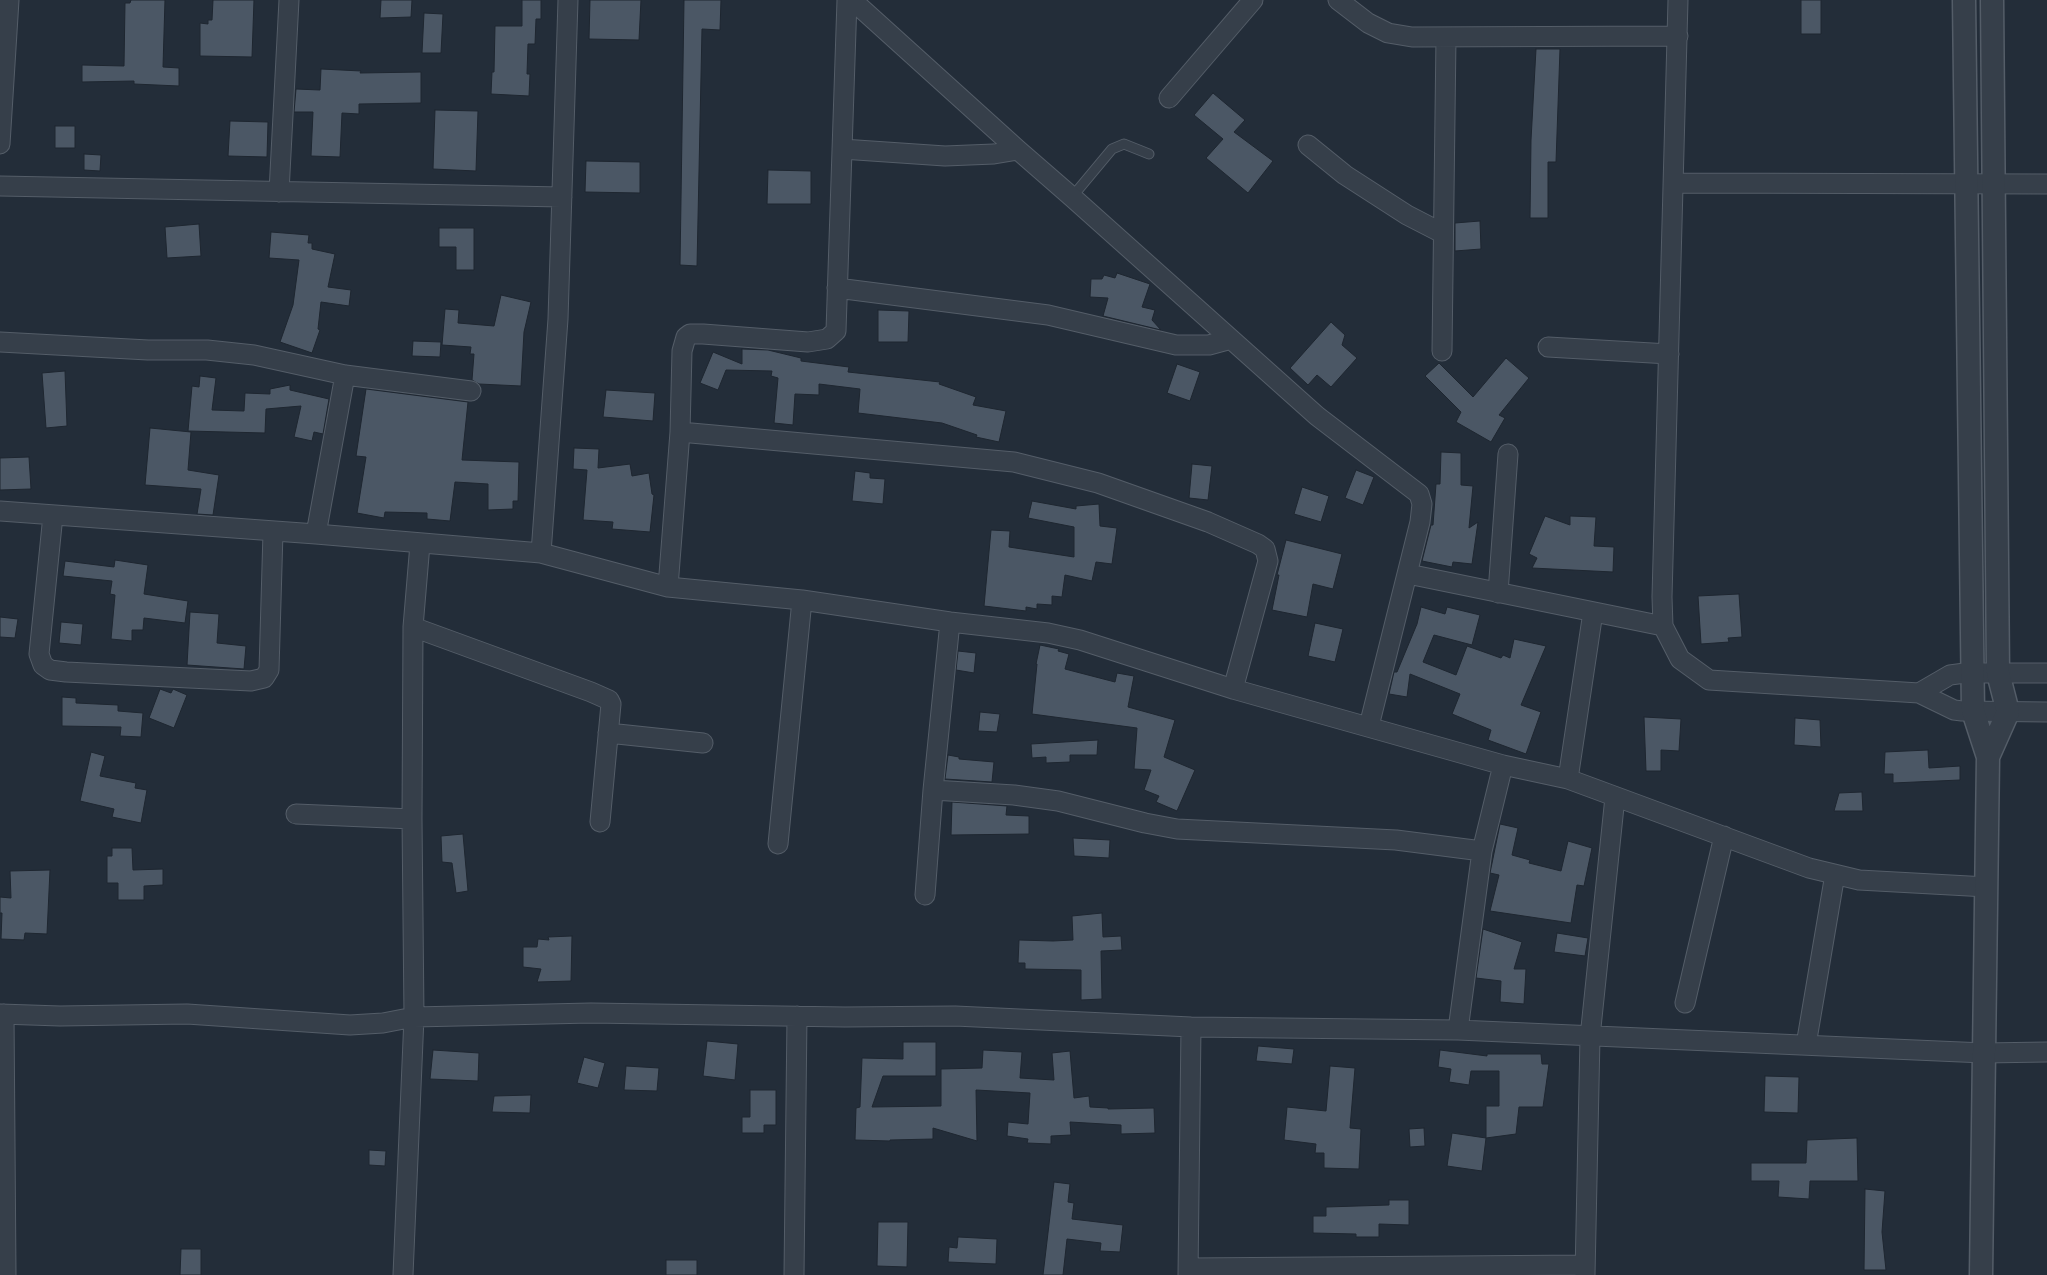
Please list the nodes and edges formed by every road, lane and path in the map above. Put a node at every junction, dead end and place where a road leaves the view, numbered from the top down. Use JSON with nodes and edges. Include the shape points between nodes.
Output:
{"nodes":[{"id":1,"x":10,"y":0,"type":"edge"},
{"id":2,"x":289,"y":0,"type":"edge"},
{"id":3,"x":568,"y":0,"type":"edge"},
{"id":4,"x":846,"y":0,"type":"edge"},
{"id":5,"x":852,"y":0,"type":"edge"},
{"id":6,"x":1253,"y":0,"type":"edge"},
{"id":7,"x":1338,"y":0,"type":"edge"},
{"id":8,"x":1678,"y":0,"type":"edge"},
{"id":9,"x":1964,"y":0,"type":"edge"},
{"id":10,"x":1992,"y":0,"type":"edge"},
{"id":11,"x":1678,"y":36,"type":"junction"},
{"id":12,"x":1446,"y":37,"type":"junction"},
{"id":13,"x":1169,"y":98,"type":"dead end"},
{"id":14,"x":0,"y":144,"type":"edge"},
{"id":15,"x":1308,"y":145,"type":"dead end"},
{"id":16,"x":842,"y":149,"type":"junction"},
{"id":17,"x":1018,"y":150,"type":"junction"},
{"id":18,"x":1149,"y":154,"type":"dead end"},
{"id":19,"x":1674,"y":183,"type":"junction"},
{"id":20,"x":1995,"y":183,"type":"junction"},
{"id":21,"x":1966,"y":184,"type":"junction"},
{"id":22,"x":2047,"y":184,"type":"edge"},
{"id":23,"x":0,"y":186,"type":"edge"},
{"id":24,"x":279,"y":192,"type":"junction"},
{"id":25,"x":1072,"y":196,"type":"junction"},
{"id":26,"x":562,"y":197,"type":"junction"},
{"id":27,"x":1442,"y":233,"type":"junction"},
{"id":28,"x":837,"y":288,"type":"junction"},
{"id":29,"x":1231,"y":339,"type":"junction"},
{"id":30,"x":0,"y":342,"type":"edge"},
{"id":31,"x":1548,"y":347,"type":"dead end"},
{"id":32,"x":1442,"y":351,"type":"dead end"},
{"id":33,"x":1669,"y":354,"type":"junction"},
{"id":34,"x":345,"y":375,"type":"junction"},
{"id":35,"x":471,"y":391,"type":"dead end"},
{"id":36,"x":680,"y":432,"type":"junction"},
{"id":37,"x":1508,"y":454,"type":"dead end"},
{"id":38,"x":0,"y":510,"type":"edge"},
{"id":39,"x":53,"y":515,"type":"junction"},
{"id":40,"x":273,"y":532,"type":"junction"},
{"id":41,"x":316,"y":534,"type":"junction"},
{"id":42,"x":420,"y":544,"type":"junction"},
{"id":43,"x":541,"y":553,"type":"junction"},
{"id":44,"x":1408,"y":574,"type":"junction"},
{"id":45,"x":668,"y":587,"type":"junction"},
{"id":46,"x":1498,"y":593,"type":"junction"},
{"id":47,"x":802,"y":600,"type":"junction"},
{"id":48,"x":1593,"y":612,"type":"junction"},
{"id":49,"x":950,"y":622,"type":"junction"},
{"id":50,"x":1663,"y":626,"type":"junction"},
{"id":51,"x":413,"y":627,"type":"junction"},
{"id":52,"x":1972,"y":673,"type":"junction"},
{"id":53,"x":1998,"y":673,"type":"junction"},
{"id":54,"x":2047,"y":673,"type":"edge"},
{"id":55,"x":1233,"y":689,"type":"junction"},
{"id":56,"x":1919,"y":693,"type":"junction"},
{"id":57,"x":1973,"y":711,"type":"junction"},
{"id":58,"x":2008,"y":712,"type":"junction"},
{"id":59,"x":2047,"y":712,"type":"edge"},
{"id":60,"x":1369,"y":726,"type":"junction"},
{"id":61,"x":608,"y":734,"type":"junction"},
{"id":62,"x":702,"y":743,"type":"dead end"},
{"id":63,"x":1988,"y":757,"type":"junction"},
{"id":64,"x":1503,"y":766,"type":"junction"},
{"id":65,"x":1568,"y":779,"type":"junction"},
{"id":66,"x":933,"y":790,"type":"junction"},
{"id":67,"x":1615,"y":796,"type":"junction"},
{"id":68,"x":296,"y":814,"type":"dead end"},
{"id":69,"x":412,"y":818,"type":"junction"},
{"id":70,"x":600,"y":822,"type":"dead end"},
{"id":71,"x":1724,"y":836,"type":"junction"},
{"id":72,"x":778,"y":844,"type":"dead end"},
{"id":73,"x":1482,"y":851,"type":"junction"},
{"id":74,"x":1835,"y":874,"type":"junction"},
{"id":75,"x":1987,"y":887,"type":"junction"},
{"id":76,"x":925,"y":895,"type":"dead end"},
{"id":77,"x":1685,"y":1003,"type":"dead end"},
{"id":78,"x":2,"y":1014,"type":"edge"},
{"id":79,"x":797,"y":1016,"type":"junction"},
{"id":80,"x":414,"y":1017,"type":"junction"},
{"id":81,"x":1190,"y":1027,"type":"junction"},
{"id":82,"x":1458,"y":1030,"type":"junction"},
{"id":83,"x":1590,"y":1037,"type":"junction"},
{"id":84,"x":1806,"y":1045,"type":"junction"},
{"id":85,"x":1984,"y":1052,"type":"junction"},
{"id":86,"x":2047,"y":1052,"type":"edge"},
{"id":87,"x":1585,"y":1270,"type":"edge"},
{"id":88,"x":1188,"y":1271,"type":"edge"},
{"id":89,"x":6,"y":1275,"type":"edge"},
{"id":90,"x":403,"y":1275,"type":"edge"},
{"id":91,"x":794,"y":1275,"type":"edge"},
{"id":92,"x":1981,"y":1275,"type":"edge"}],
"edges":[{"from":1,"to":14,"type":"street"},
{"from":2,"to":24,"type":"street"},
{"from":3,"to":26,"type":"street"},
{"from":4,"to":16,"type":"street"},
{"from":5,"to":17,"type":"street"},
{"from":6,"to":13,"type":"street"},
{"from":7,"to":12,"type":"street","via":[[1368,23],[1388,33]]},
{"from":8,"to":11,"type":"street"},
{"from":9,"to":21,"type":"street"},
{"from":10,"to":20,"type":"street"},
{"from":11,"to":12,"type":"street"},
{"from":11,"to":19,"type":"street"},
{"from":12,"to":27,"type":"street"},
{"from":15,"to":27,"type":"street","via":[[1345,175],[1406,215]]},
{"from":16,"to":17,"type":"street","via":[[945,156]]},
{"from":16,"to":28,"type":"street"},
{"from":17,"to":25,"type":"street"},
{"from":18,"to":25,"type":"lane","via":[[1124,144],[1112,148]]},
{"from":19,"to":21,"type":"street"},
{"from":19,"to":33,"type":"street"},
{"from":20,"to":21,"type":"street"},
{"from":20,"to":22,"type":"street"},
{"from":20,"to":53,"type":"street"},
{"from":21,"to":52,"type":"street"},
{"from":23,"to":24,"type":"street"},
{"from":24,"to":26,"type":"street"},
{"from":25,"to":29,"type":"street"},
{"from":26,"to":43,"type":"street","via":[[558,319]]},
{"from":27,"to":32,"type":"street"},
{"from":28,"to":29,"type":"street","via":[[1048,315],[1176,345],[1209,345]]},
{"from":28,"to":36,"type":"street","via":[[838,323],[836,331],[827,339],[808,342],[703,334],[686,336],[682,351]]},
{"from":29,"to":44,"type":"street","via":[[1317,416],[1419,494],[1422,504],[1420,522]]},
{"from":30,"to":34,"type":"street","via":[[216,351],[254,355]]},
{"from":31,"to":33,"type":"street"},
{"from":33,"to":50,"type":"street"},
{"from":34,"to":35,"type":"street"},
{"from":34,"to":41,"type":"street"},
{"from":36,"to":45,"type":"street"},
{"from":36,"to":55,"type":"street","via":[[1014,462],[1098,483],[1208,522],[1258,544],[1265,549],[1268,561]]},
{"from":37,"to":46,"type":"street"},
{"from":38,"to":39,"type":"street"},
{"from":39,"to":40,"type":"street"},
{"from":39,"to":40,"type":"street","via":[[39,654],[42,665],[50,670],[66,672],[251,681],[264,678],[269,670]]},
{"from":40,"to":41,"type":"street"},
{"from":41,"to":42,"type":"street"},
{"from":42,"to":43,"type":"street"},
{"from":42,"to":51,"type":"street"},
{"from":43,"to":45,"type":"street"},
{"from":44,"to":46,"type":"street"},
{"from":44,"to":60,"type":"street"},
{"from":45,"to":47,"type":"street"},
{"from":46,"to":48,"type":"street"},
{"from":47,"to":49,"type":"street"},
{"from":47,"to":72,"type":"street"},
{"from":48,"to":50,"type":"street"},
{"from":48,"to":65,"type":"street"},
{"from":49,"to":55,"type":"street","via":[[1048,633],[1080,640]]},
{"from":49,"to":66,"type":"street"},
{"from":50,"to":56,"type":"street","via":[[1680,659],[1708,680]]},
{"from":51,"to":61,"type":"street","via":[[606,698],[611,704]]},
{"from":51,"to":69,"type":"street"},
{"from":52,"to":53,"type":"street"},
{"from":52,"to":56,"type":"street","via":[[1950,675]]},
{"from":52,"to":57,"type":"street"},
{"from":53,"to":54,"type":"street"},
{"from":53,"to":58,"type":"street"},
{"from":55,"to":60,"type":"street"},
{"from":56,"to":57,"type":"street","via":[[1954,710]]},
{"from":57,"to":58,"type":"street"},
{"from":57,"to":63,"type":"street"},
{"from":58,"to":59,"type":"street"},
{"from":58,"to":63,"type":"street"},
{"from":60,"to":64,"type":"street"},
{"from":61,"to":62,"type":"street"},
{"from":61,"to":70,"type":"street"},
{"from":63,"to":75,"type":"street"},
{"from":64,"to":65,"type":"street"},
{"from":64,"to":73,"type":"street"},
{"from":65,"to":67,"type":"street"},
{"from":66,"to":73,"type":"street","via":[[1058,801],[1177,829],[1396,840]]},
{"from":66,"to":76,"type":"street"},
{"from":67,"to":71,"type":"street"},
{"from":67,"to":83,"type":"street"},
{"from":68,"to":69,"type":"street"},
{"from":69,"to":80,"type":"street"},
{"from":71,"to":74,"type":"street","via":[[1809,868]]},
{"from":71,"to":77,"type":"street"},
{"from":73,"to":82,"type":"street"},
{"from":74,"to":75,"type":"street","via":[[1859,880]]},
{"from":74,"to":84,"type":"street"},
{"from":75,"to":85,"type":"street"},
{"from":78,"to":80,"type":"street","via":[[187,1014],[350,1025]]},
{"from":78,"to":89,"type":"street"},
{"from":79,"to":80,"type":"street","via":[[592,1012]]},
{"from":79,"to":81,"type":"street","via":[[955,1016]]},
{"from":79,"to":91,"type":"street"},
{"from":80,"to":90,"type":"street"},
{"from":81,"to":82,"type":"street"},
{"from":81,"to":88,"type":"street"},
{"from":82,"to":83,"type":"street"},
{"from":83,"to":84,"type":"street"},
{"from":83,"to":87,"type":"street"},
{"from":84,"to":85,"type":"street"},
{"from":85,"to":86,"type":"street"},
{"from":85,"to":92,"type":"street"},
{"from":87,"to":88,"type":"street"}]}
